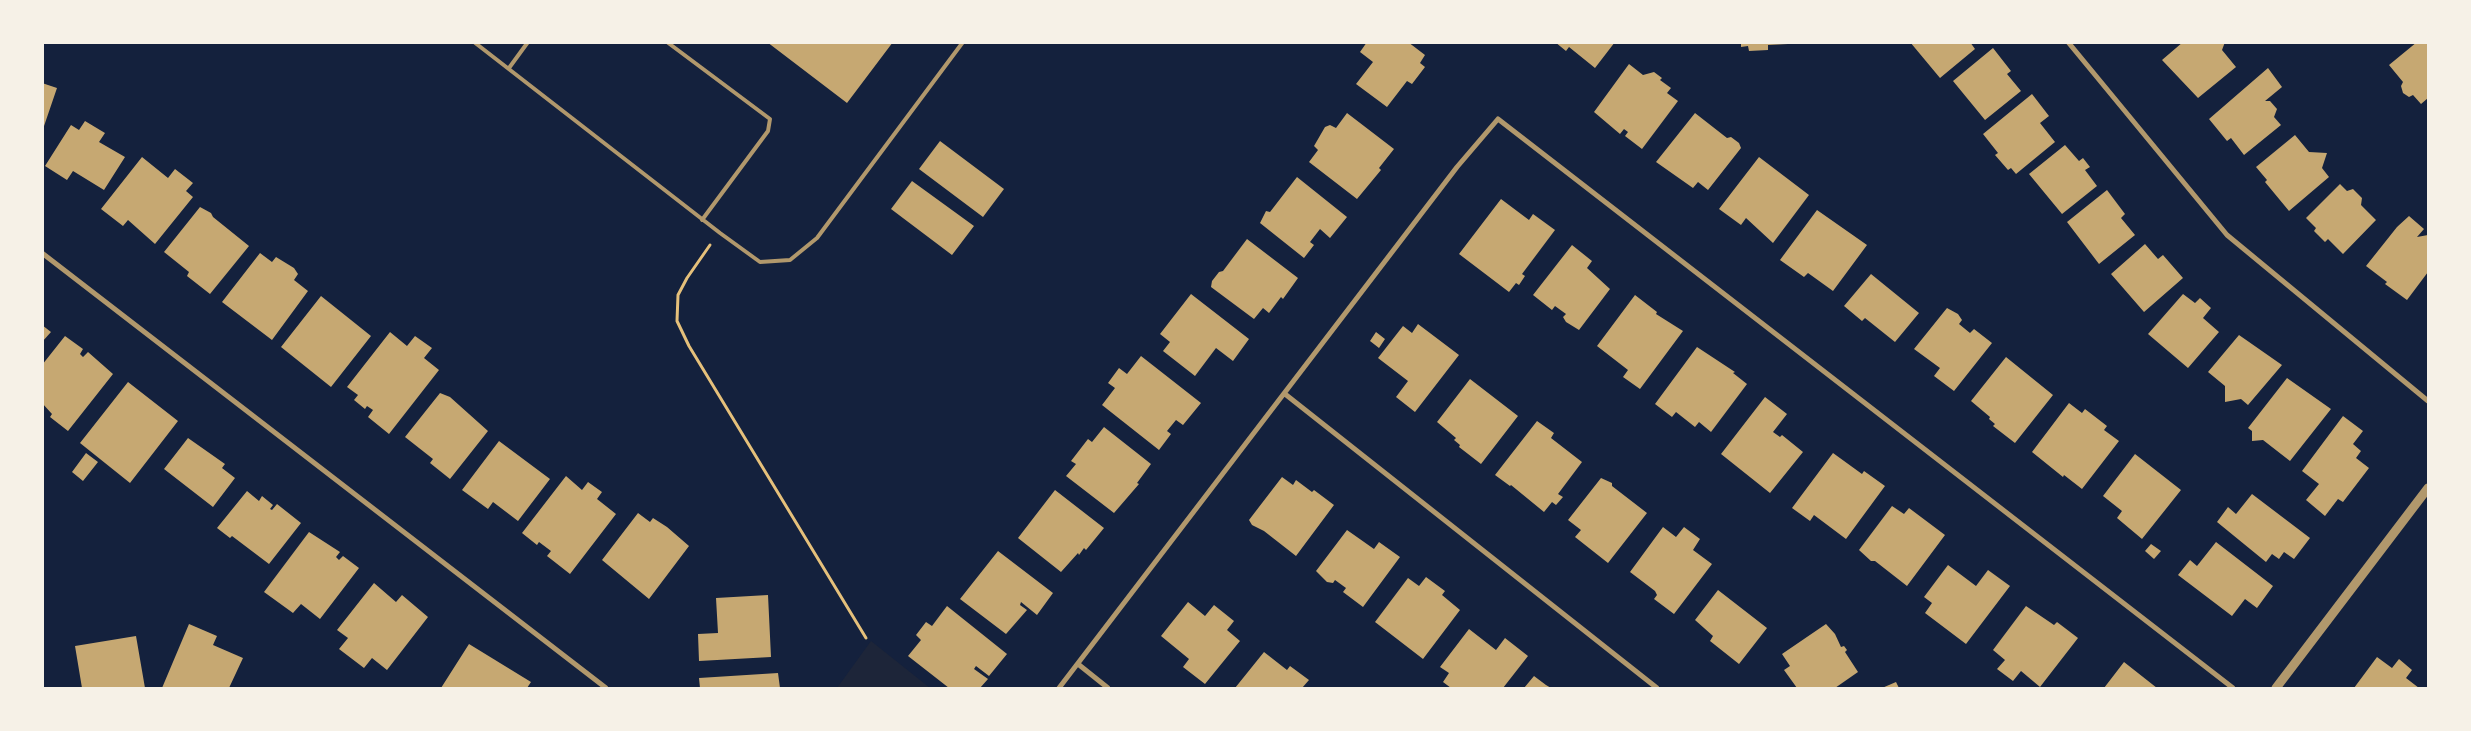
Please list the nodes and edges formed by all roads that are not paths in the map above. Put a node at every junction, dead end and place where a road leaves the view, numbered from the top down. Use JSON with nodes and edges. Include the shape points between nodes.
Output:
{"nodes":[{"id":1,"x":474,"y":42,"type":"edge"},
{"id":2,"x":528,"y":42,"type":"edge"},
{"id":3,"x":667,"y":42,"type":"edge"},
{"id":4,"x":963,"y":42,"type":"edge"},
{"id":5,"x":2068,"y":42,"type":"edge"},
{"id":6,"x":509,"y":68,"type":"junction"},
{"id":7,"x":702,"y":220,"type":"junction"},
{"id":8,"x":42,"y":253,"type":"edge"},
{"id":9,"x":1285,"y":394,"type":"junction"},
{"id":10,"x":2428,"y":401,"type":"edge"},
{"id":11,"x":2428,"y":488,"type":"edge"},
{"id":12,"x":1078,"y":664,"type":"junction"},
{"id":13,"x":606,"y":688,"type":"edge"},
{"id":14,"x":1059,"y":688,"type":"edge"},
{"id":15,"x":1108,"y":688,"type":"edge"},
{"id":16,"x":1657,"y":688,"type":"edge"},
{"id":17,"x":2233,"y":688,"type":"edge"},
{"id":18,"x":2276,"y":688,"type":"edge"}],
"edges":[{"from":1,"to":6,"type":"lane"},
{"from":2,"to":6,"type":"lane"},
{"from":3,"to":7,"type":"lane","via":[[770,119],[768,131]]},
{"from":4,"to":7,"type":"lane","via":[[816,238],[790,260],[760,262]]},
{"from":5,"to":10,"type":"street","via":[[2227,235]]},
{"from":6,"to":7,"type":"lane"},
{"from":8,"to":13,"type":"street"},
{"from":9,"to":12,"type":"street"},
{"from":9,"to":16,"type":"street"},
{"from":9,"to":17,"type":"street","via":[[1457,167],[1498,118]]},
{"from":11,"to":18,"type":"street"},
{"from":12,"to":14,"type":"street"},
{"from":12,"to":15,"type":"street"}]}
